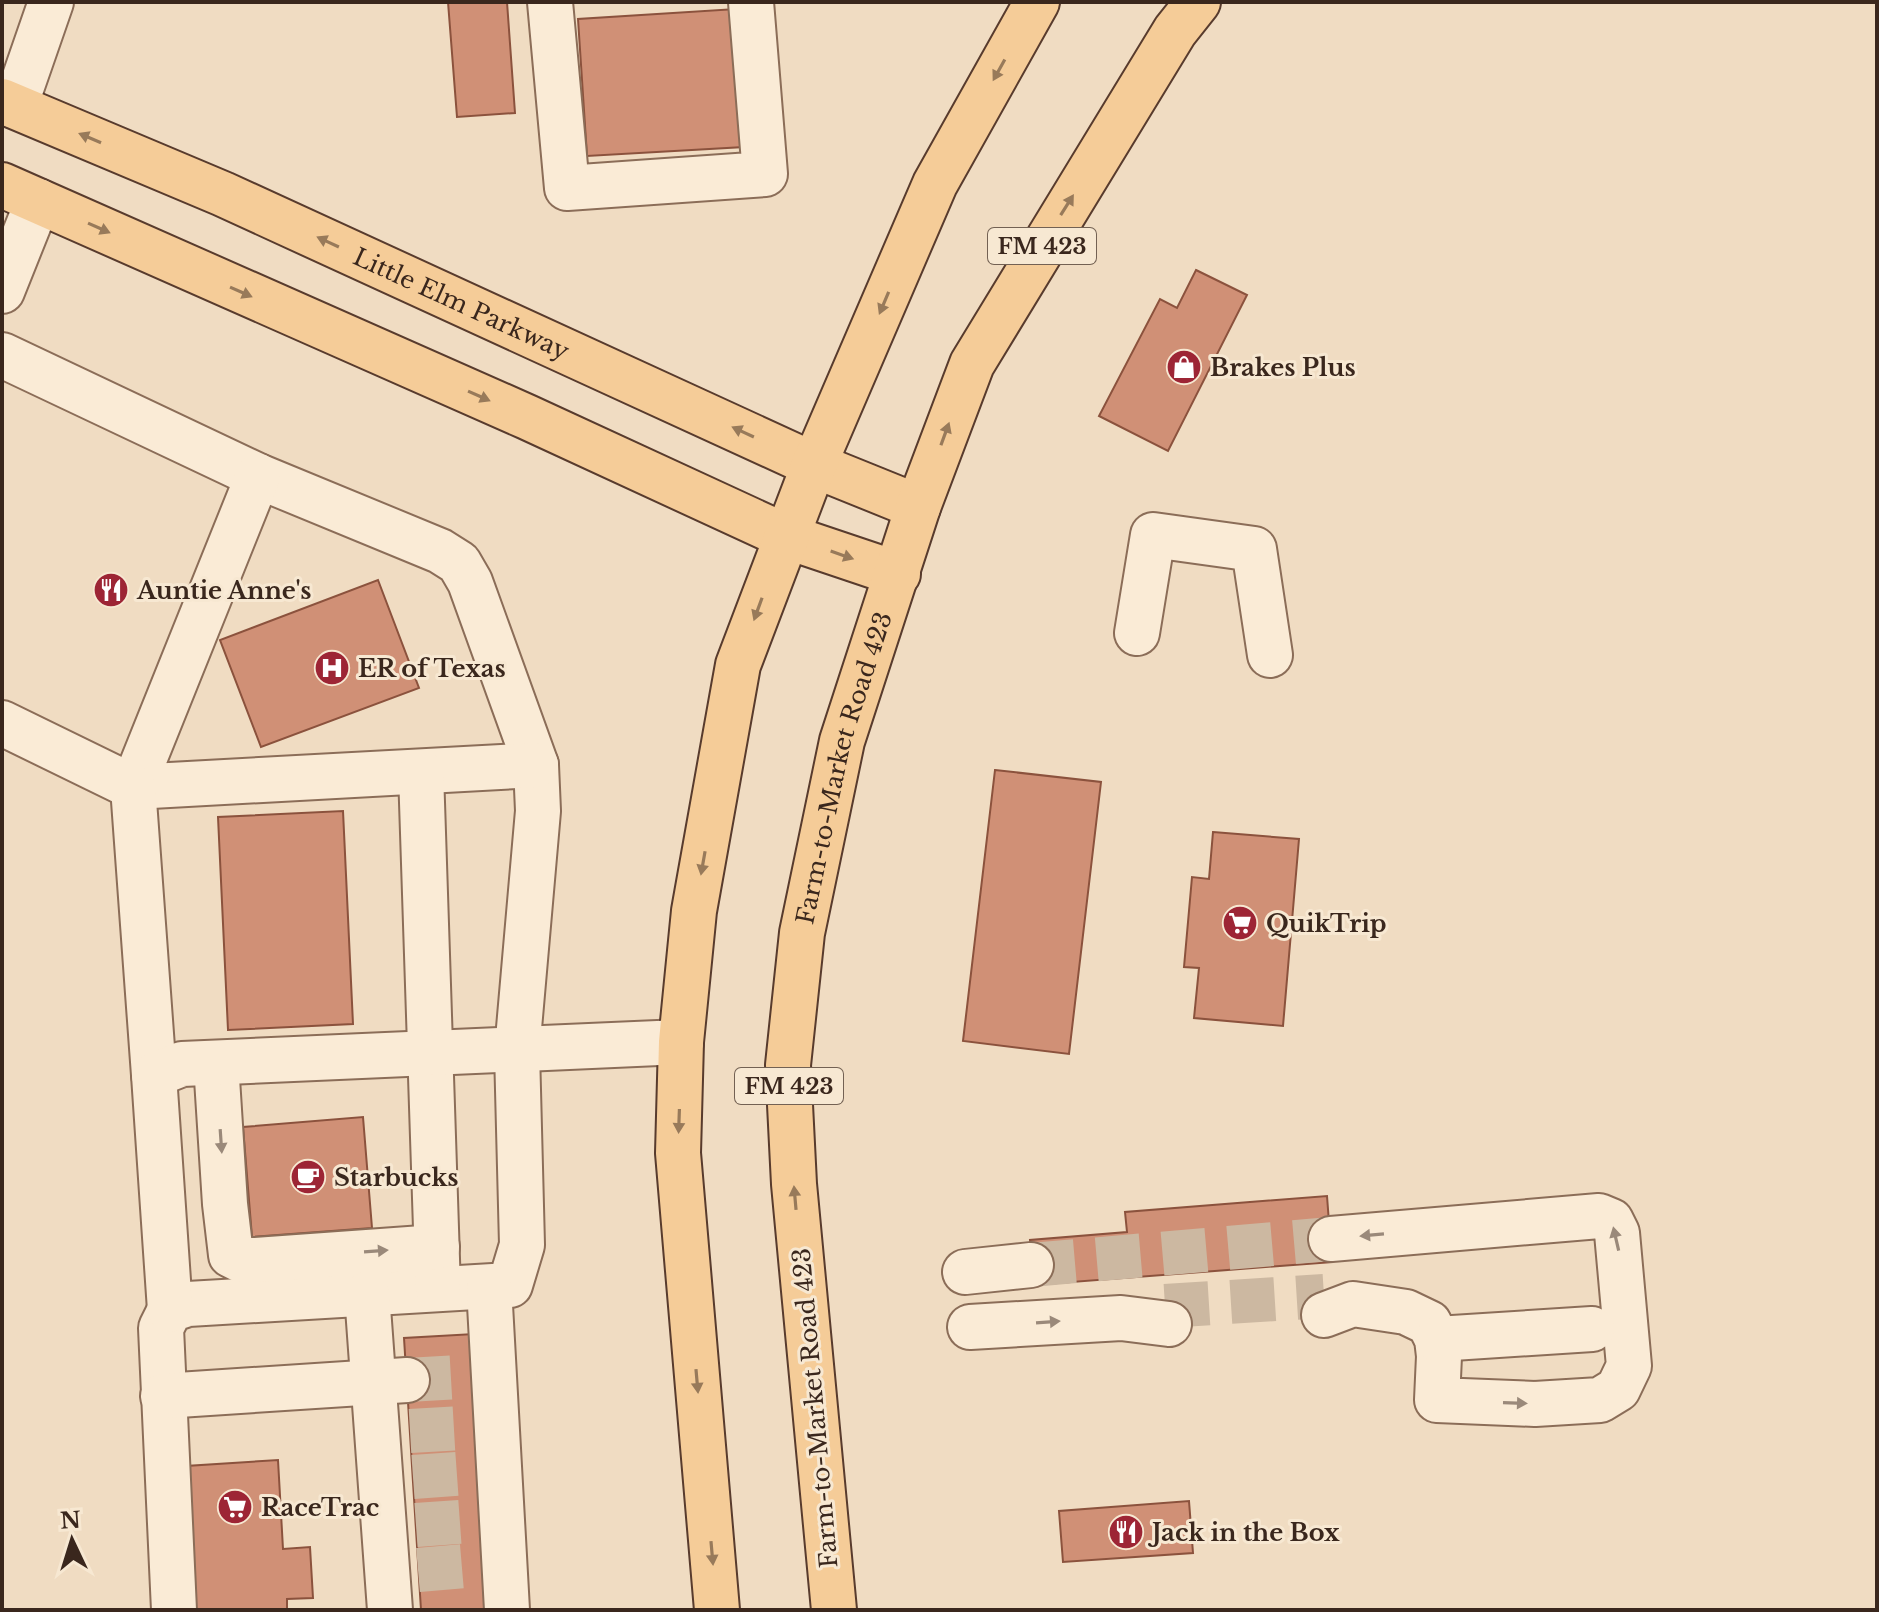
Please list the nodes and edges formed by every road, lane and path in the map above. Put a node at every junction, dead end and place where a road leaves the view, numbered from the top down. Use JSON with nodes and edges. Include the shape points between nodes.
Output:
{"nodes":[{"id":1,"x":51,"y":2,"type":"edge"},
{"id":2,"x":550,"y":2,"type":"edge"},
{"id":3,"x":751,"y":2,"type":"edge"},
{"id":4,"x":1037,"y":2,"type":"edge"},
{"id":5,"x":1198,"y":2,"type":"edge"},
{"id":6,"x":8,"y":104,"type":"edge"},
{"id":7,"x":20,"y":193,"type":"edge"},
{"id":8,"x":2,"y":291,"type":"edge"},
{"id":9,"x":2,"y":355,"type":"edge"},
{"id":10,"x":814,"y":465,"type":"junction"},
{"id":11,"x":258,"y":476,"type":"junction"},
{"id":12,"x":918,"y":507,"type":"junction"},
{"id":13,"x":785,"y":536,"type":"junction"},
{"id":14,"x":898,"y":574,"type":"junction"},
{"id":15,"x":1137,"y":633,"type":"dead end"},
{"id":16,"x":1270,"y":655,"type":"dead end"},
{"id":17,"x":2,"y":723,"type":"edge"},
{"id":18,"x":536,"y":765,"type":"junction"},
{"id":19,"x":421,"y":772,"type":"junction"},
{"id":20,"x":133,"y":787,"type":"junction"},
{"id":21,"x":681,"y":1042,"type":"junction"},
{"id":22,"x":517,"y":1051,"type":"junction"},
{"id":23,"x":432,"y":1055,"type":"junction"},
{"id":24,"x":216,"y":1063,"type":"junction"},
{"id":25,"x":154,"y":1075,"type":"junction"},
{"id":26,"x":1331,"y":1239,"type":"tunnel mouth"},
{"id":27,"x":231,"y":1255,"type":"junction"},
{"id":28,"x":1031,"y":1265,"type":"tunnel mouth"},
{"id":29,"x":437,"y":1268,"type":"junction"},
{"id":30,"x":965,"y":1272,"type":"dead end"},
{"id":31,"x":489,"y":1287,"type":"junction"},
{"id":32,"x":367,"y":1294,"type":"junction"},
{"id":33,"x":234,"y":1302,"type":"junction"},
{"id":34,"x":1334,"y":1305,"type":"tunnel mouth"},
{"id":35,"x":170,"y":1310,"type":"junction"},
{"id":36,"x":1167,"y":1315,"type":"tunnel mouth"},
{"id":37,"x":970,"y":1327,"type":"dead end"},
{"id":38,"x":1592,"y":1329,"type":"dead end"},
{"id":39,"x":1437,"y":1339,"type":"junction"},
{"id":40,"x":390,"y":1382,"type":"junction"},
{"id":41,"x":163,"y":1396,"type":"junction"},
{"id":42,"x":399,"y":1584,"type":"edge"},
{"id":43,"x":174,"y":1610,"type":"edge"},
{"id":44,"x":507,"y":1610,"type":"edge"},
{"id":45,"x":717,"y":1610,"type":"edge"},
{"id":46,"x":834,"y":1610,"type":"edge"}],
"edges":[{"from":1,"to":6,"type":"lane"},
{"from":2,"to":3,"type":"lane","via":[[567,188],[765,174]]},
{"from":4,"to":10,"type":"main road","one_way":true,"via":[[935,184]]},
{"from":12,"to":5,"type":"main road","name":"Farm-to-Market Road 423","number":"FM 423","one_way":true,"via":[[972,364],[1175,31]]},
{"from":10,"to":6,"type":"main road","name":"Little Elm Parkway","one_way":true,"via":[[223,194]]},
{"from":7,"to":8,"type":"lane"},
{"from":7,"to":13,"type":"main road","one_way":true},
{"from":9,"to":11,"type":"lane"},
{"from":10,"to":12,"type":"main road","name":"Little Elm Parkway"},
{"from":10,"to":13,"type":"main road"},
{"from":11,"to":18,"type":"lane","via":[[459,563]]},
{"from":11,"to":20,"type":"lane"},
{"from":12,"to":14,"type":"main road","name":"Farm-to-Market Road 423","number":"FM 423"},
{"from":13,"to":14,"type":"main road","one_way":true},
{"from":13,"to":21,"type":"main road","one_way":true,"via":[[738,665],[694,911]]},
{"from":46,"to":14,"type":"main road","name":"Farm-to-Market Road 423","number":"FM 423","one_way":true,"via":[[794,1184],[788,1065],[802,933],[842,741]]},
{"from":15,"to":16,"type":"lane","via":[[1153,535],[1254,549]]},
{"from":17,"to":20,"type":"lane"},
{"from":18,"to":19,"type":"lane"},
{"from":18,"to":22,"type":"lane","via":[[538,811]]},
{"from":19,"to":20,"type":"lane"},
{"from":19,"to":23,"type":"lane"},
{"from":20,"to":25,"type":"lane"},
{"from":21,"to":22,"type":"lane"},
{"from":21,"to":45,"type":"main road","one_way":true,"via":[[678,1153]]},
{"from":22,"to":23,"type":"lane"},
{"from":22,"to":31,"type":"lane","via":[[522,1245],[510,1285]]},
{"from":23,"to":24,"type":"lane"},
{"from":23,"to":29,"type":"lane"},
{"from":24,"to":25,"type":"lane","via":[[182,1064]]},
{"from":24,"to":27,"type":"lane","one_way":true},
{"from":25,"to":35,"type":"lane"},
{"from":39,"to":26,"type":"lane","one_way":true,"via":[[1437,1400],[1535,1404],[1600,1400],[1618,1389],[1629,1366],[1620,1253],[1611,1221],[1568,1217]]},
{"from":27,"to":29,"type":"lane","one_way":true,"via":[[241,1260]]},
{"from":27,"to":33,"type":"lane"},
{"from":28,"to":30,"type":"lane"},
{"from":29,"to":31,"type":"lane"},
{"from":29,"to":32,"type":"lane"},
{"from":31,"to":44,"type":"lane","via":[[485,1375],[490,1471],[496,1563]]},
{"from":32,"to":33,"type":"lane"},
{"from":32,"to":40,"type":"lane"},
{"from":33,"to":35,"type":"lane"},
{"from":34,"to":39,"type":"lane","via":[[1406,1312],[1429,1323]]},
{"from":35,"to":41,"type":"lane","via":[[161,1328]]},
{"from":37,"to":36,"type":"lane","one_way":true},
{"from":38,"to":39,"type":"lane"},
{"from":40,"to":41,"type":"lane"},
{"from":40,"to":42,"type":"lane"},
{"from":41,"to":43,"type":"lane"}]}
